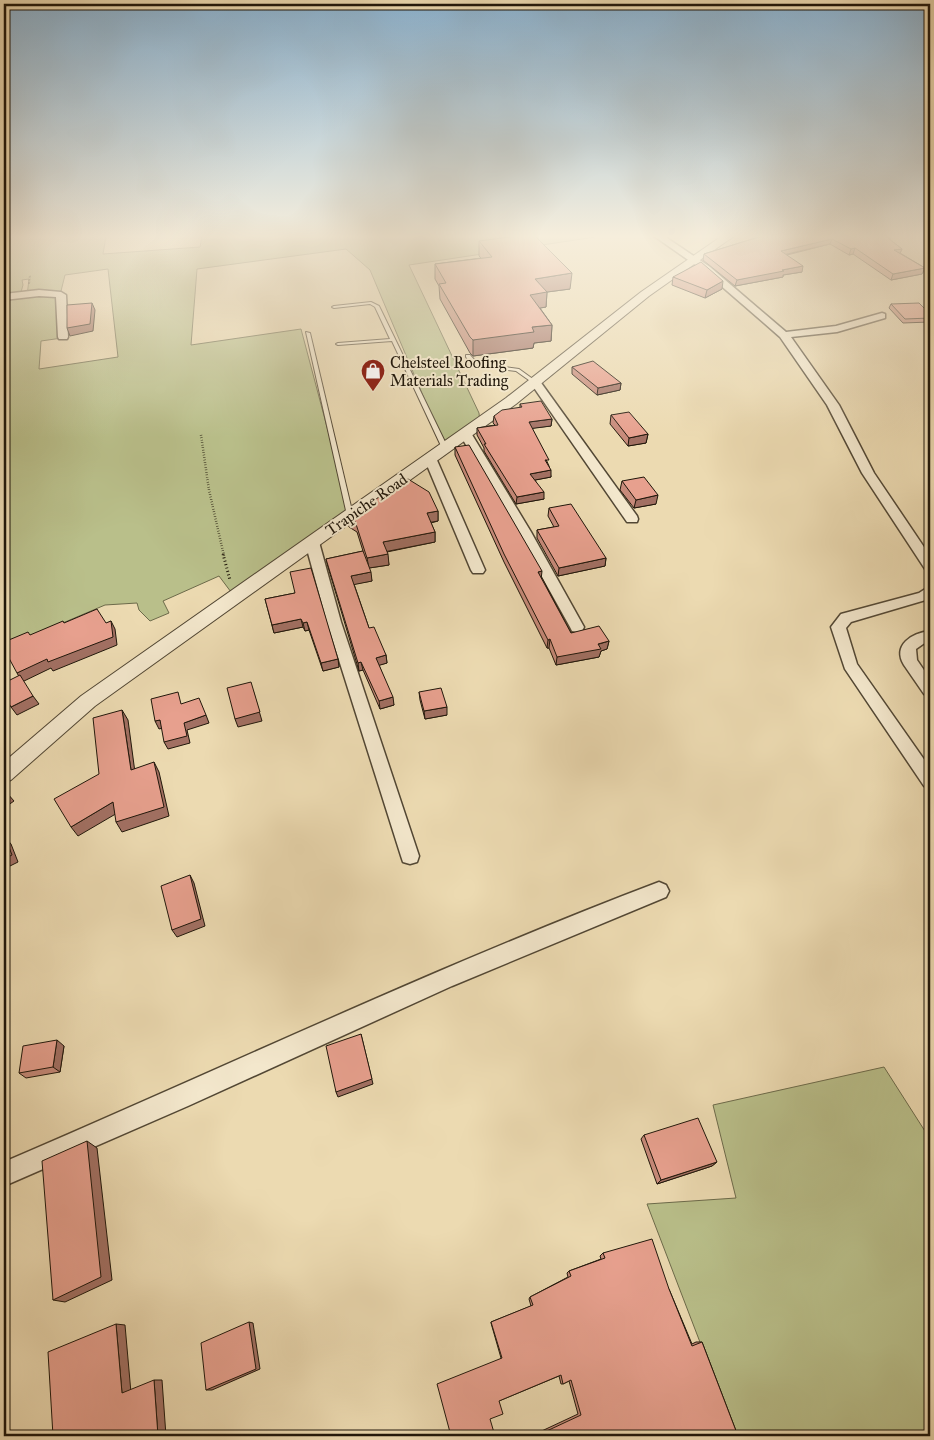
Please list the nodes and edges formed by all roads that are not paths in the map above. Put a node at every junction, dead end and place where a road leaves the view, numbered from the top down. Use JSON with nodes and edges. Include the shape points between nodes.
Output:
{"nodes":[{"id":1,"x":61,"y":303,"type":"edge"},
{"id":2,"x":634,"y":303,"type":"edge"},
{"id":3,"x":749,"y":303,"type":"edge"},
{"id":4,"x":334,"y":307,"type":"dead end"},
{"id":5,"x":882,"y":316,"type":"dead end"},
{"id":6,"x":308,"y":333,"type":"dead end"},
{"id":7,"x":784,"y":335,"type":"junction"},
{"id":8,"x":63,"y":337,"type":"dead end"},
{"id":9,"x":393,"y":340,"type":"junction"},
{"id":10,"x":338,"y":344,"type":"dead end"},
{"id":11,"x":468,"y":356,"type":"dead end"},
{"id":12,"x":535,"y":382,"type":"junction"},
{"id":13,"x":465,"y":433,"type":"junction"},
{"id":14,"x":444,"y":448,"type":"junction"},
{"id":15,"x":430,"y":458,"type":"junction"},
{"id":16,"x":350,"y":515,"type":"junction"},
{"id":17,"x":632,"y":519,"type":"dead end"},
{"id":18,"x":312,"y":542,"type":"junction"},
{"id":19,"x":930,"y":566,"type":"edge"},
{"id":20,"x":478,"y":570,"type":"dead end"},
{"id":21,"x":930,"y":592,"type":"edge"},
{"id":22,"x":577,"y":627,"type":"dead end"},
{"id":23,"x":930,"y":636,"type":"edge"},
{"id":24,"x":930,"y":690,"type":"edge"},
{"id":25,"x":4,"y":774,"type":"edge"},
{"id":26,"x":930,"y":781,"type":"edge"},
{"id":27,"x":410,"y":856,"type":"dead end"},
{"id":28,"x":659,"y":891,"type":"dead end"},
{"id":29,"x":4,"y":1174,"type":"edge"}],
"edges":[{"from":1,"to":8,"type":"street"},
{"from":2,"to":12,"type":"street","name":"Trapiche Road"},
{"from":3,"to":7,"type":"street"},
{"from":4,"to":9,"type":"lane","via":[[375,304]]},
{"from":5,"to":7,"type":"street","via":[[836,329]]},
{"from":6,"to":16,"type":"lane"},
{"from":7,"to":19,"type":"street","via":[[833,405],[868,473]]},
{"from":9,"to":10,"type":"lane"},
{"from":9,"to":14,"type":"lane"},
{"from":11,"to":12,"type":"lane","via":[[475,364],[517,370]]},
{"from":12,"to":13,"type":"street","name":"Trapiche Road"},
{"from":12,"to":17,"type":"street"},
{"from":13,"to":14,"type":"street","name":"Trapiche Road"},
{"from":13,"to":22,"type":"street"},
{"from":14,"to":15,"type":"street","name":"Trapiche Road"},
{"from":15,"to":16,"type":"street","name":"Trapiche Road"},
{"from":15,"to":20,"type":"street"},
{"from":16,"to":18,"type":"street","name":"Trapiche Road"},
{"from":18,"to":25,"type":"street","name":"Trapiche Road","via":[[88,701]]},
{"from":18,"to":27,"type":"street","via":[[334,622]]},
{"from":21,"to":26,"type":"street","via":[[846,618],[838,628],[850,665]]},
{"from":23,"to":24,"type":"street","via":[[922,637],[908,647],[909,661]]},
{"from":28,"to":29,"type":"street","via":[[445,979]]}]}
